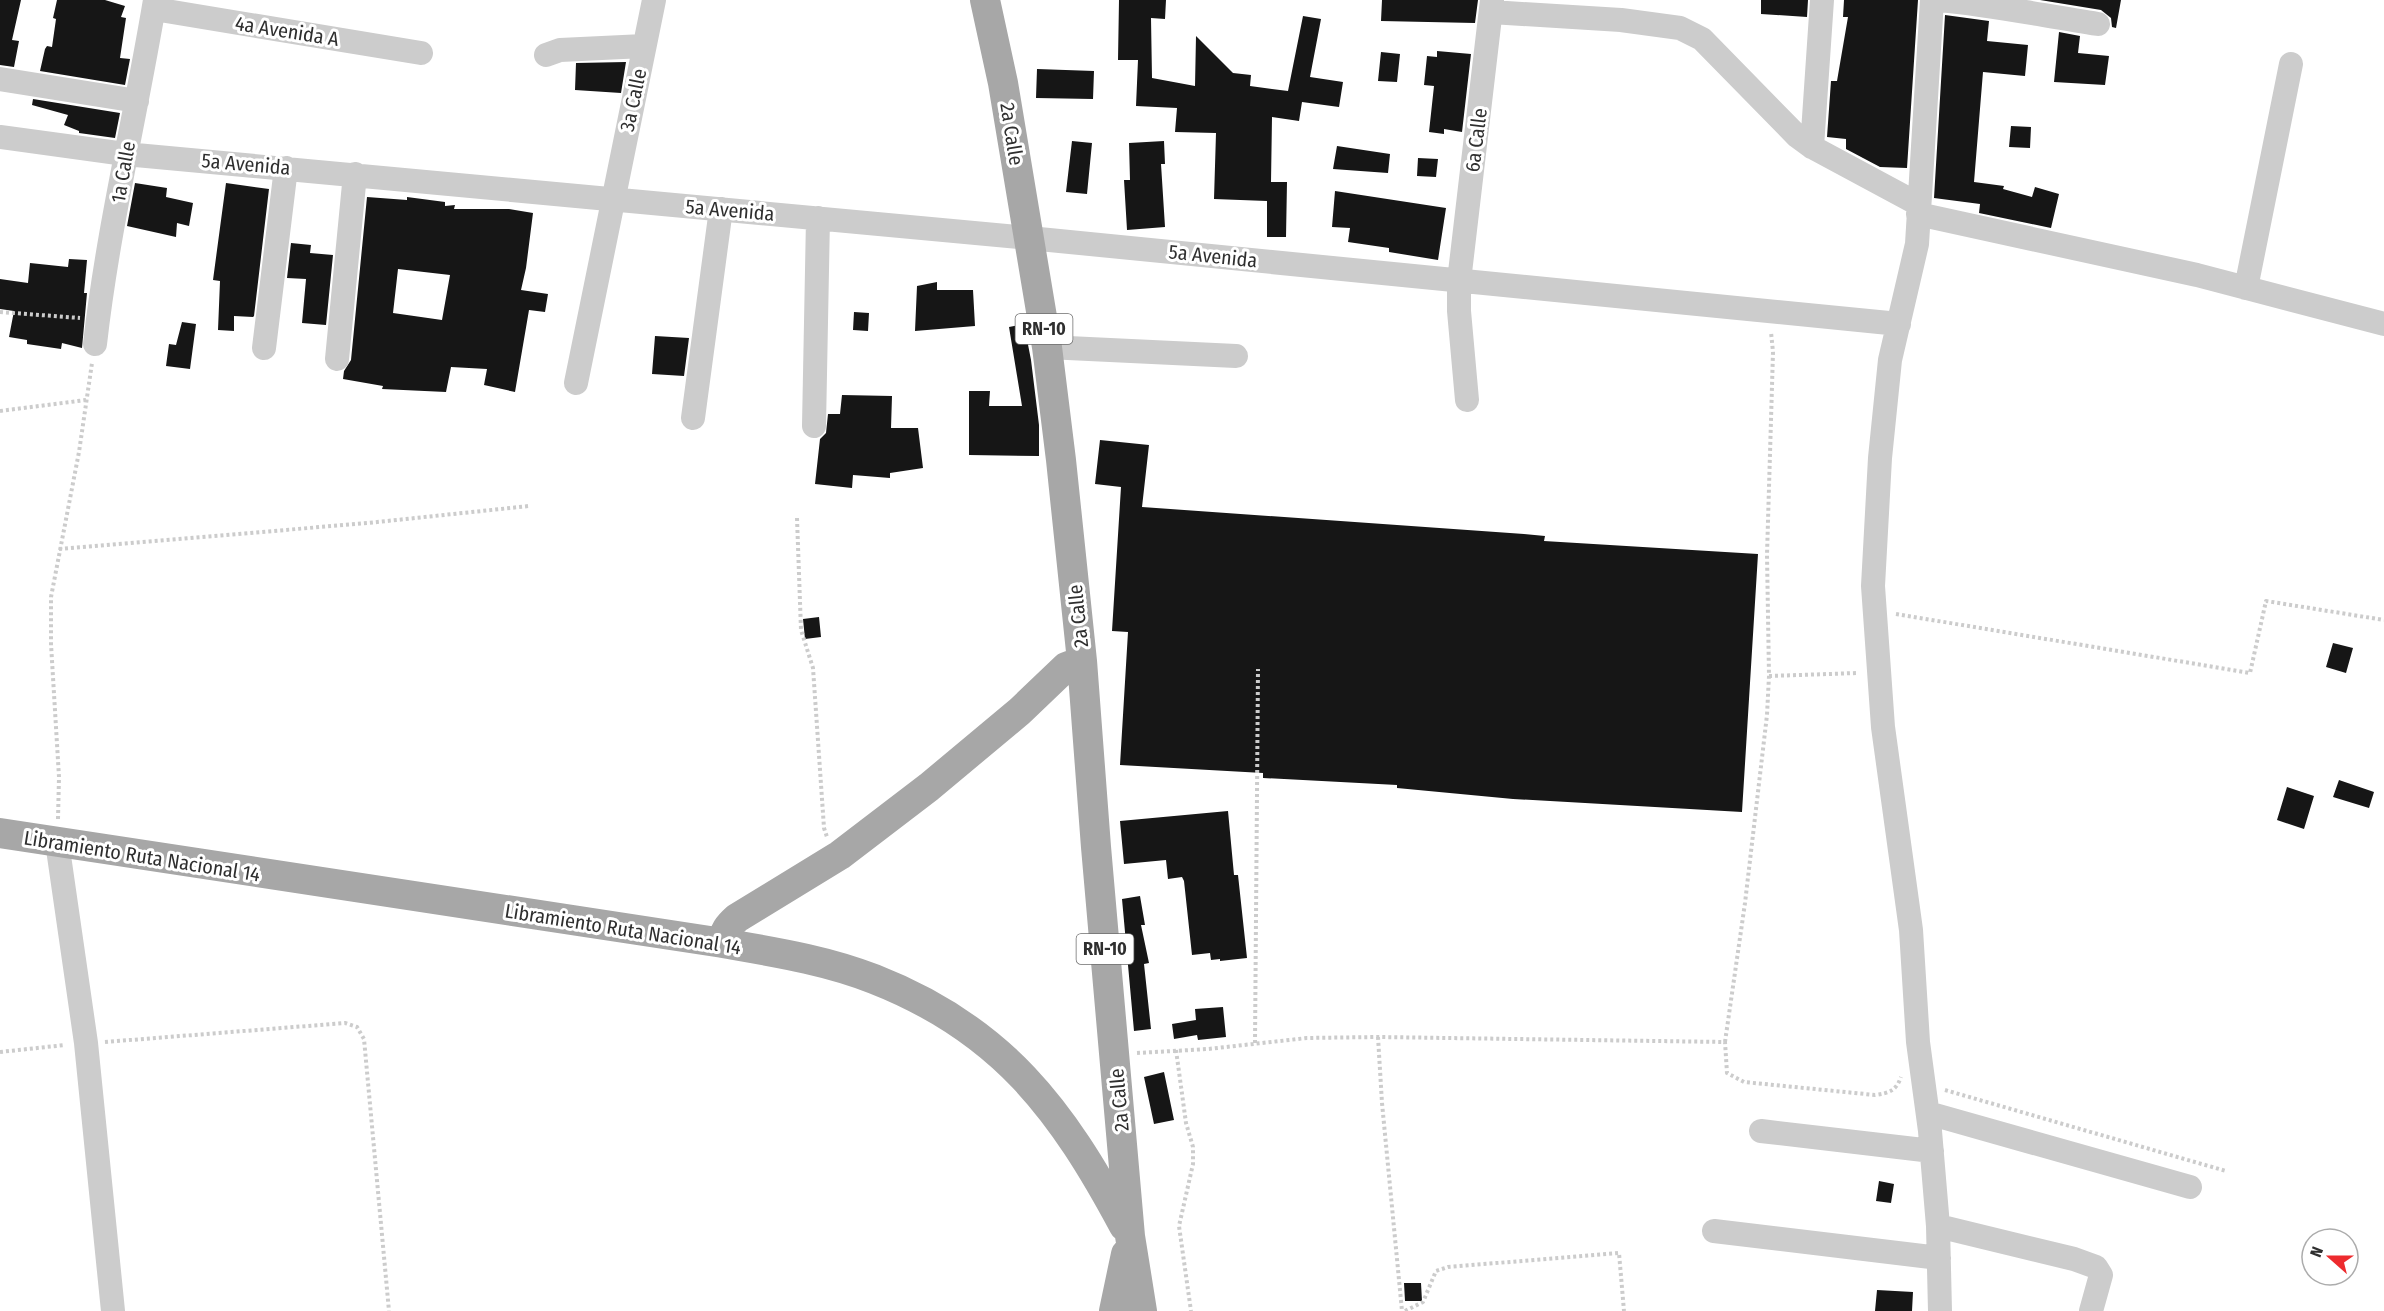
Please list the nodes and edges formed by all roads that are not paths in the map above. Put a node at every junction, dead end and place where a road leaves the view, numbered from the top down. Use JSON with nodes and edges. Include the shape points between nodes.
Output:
{"nodes":[{"id":1,"x":654,"y":0,"type":"edge"},
{"id":2,"x":985,"y":0,"type":"edge"},
{"id":3,"x":1822,"y":0,"type":"edge"},
{"id":4,"x":1932,"y":0,"type":"edge"},
{"id":5,"x":1940,"y":0,"type":"edge"},
{"id":6,"x":154,"y":4,"type":"edge"},
{"id":7,"x":1491,"y":6,"type":"edge"},
{"id":8,"x":2098,"y":24,"type":"dead end"},
{"id":9,"x":644,"y":46,"type":"junction"},
{"id":10,"x":421,"y":52,"type":"dead end"},
{"id":11,"x":546,"y":55,"type":"dead end"},
{"id":12,"x":2291,"y":64,"type":"dead end"},
{"id":13,"x":0,"y":79,"type":"edge"},
{"id":14,"x":137,"y":101,"type":"junction"},
{"id":15,"x":0,"y":137,"type":"edge"},
{"id":16,"x":1812,"y":147,"type":"junction"},
{"id":17,"x":125,"y":154,"type":"junction"},
{"id":18,"x":286,"y":168,"type":"junction"},
{"id":19,"x":355,"y":174,"type":"junction"},
{"id":20,"x":611,"y":199,"type":"junction"},
{"id":21,"x":721,"y":209,"type":"junction"},
{"id":22,"x":1918,"y":209,"type":"junction"},
{"id":23,"x":818,"y":218,"type":"junction"},
{"id":24,"x":1029,"y":238,"type":"junction"},
{"id":25,"x":1459,"y":281,"type":"junction"},
{"id":26,"x":2246,"y":288,"type":"junction"},
{"id":27,"x":1899,"y":324,"type":"junction"},
{"id":28,"x":2384,"y":324,"type":"edge"},
{"id":29,"x":95,"y":344,"type":"road end"},
{"id":30,"x":1047,"y":347,"type":"junction"},
{"id":31,"x":264,"y":348,"type":"dead end"},
{"id":32,"x":1236,"y":356,"type":"dead end"},
{"id":33,"x":337,"y":359,"type":"dead end"},
{"id":34,"x":576,"y":383,"type":"dead end"},
{"id":35,"x":1467,"y":400,"type":"dead end"},
{"id":36,"x":693,"y":418,"type":"dead end"},
{"id":37,"x":814,"y":426,"type":"dead end"},
{"id":38,"x":1082,"y":661,"type":"junction"},
{"id":39,"x":0,"y":833,"type":"edge"},
{"id":40,"x":57,"y":842,"type":"junction"},
{"id":41,"x":723,"y":944,"type":"junction"},
{"id":42,"x":1928,"y":1113,"type":"junction"},
{"id":43,"x":1761,"y":1131,"type":"dead end"},
{"id":44,"x":1932,"y":1151,"type":"junction"},
{"id":45,"x":2190,"y":1187,"type":"dead end"},
{"id":46,"x":1938,"y":1226,"type":"junction"},
{"id":47,"x":1714,"y":1231,"type":"dead end"},
{"id":48,"x":1130,"y":1236,"type":"junction"},
{"id":49,"x":1939,"y":1258,"type":"junction"},
{"id":50,"x":113,"y":1311,"type":"edge"},
{"id":51,"x":1114,"y":1311,"type":"edge"},
{"id":52,"x":1142,"y":1311,"type":"edge"},
{"id":53,"x":1940,"y":1311,"type":"edge"},
{"id":54,"x":2091,"y":1311,"type":"edge"}],
"edges":[{"from":1,"to":9,"type":"street","name":"3a Calle"},
{"from":2,"to":24,"type":"main road","name":"2a Calle","number":"RN-10","via":[[1004,83]]},
{"from":3,"to":16,"type":"street"},
{"from":4,"to":22,"type":"street"},
{"from":5,"to":8,"type":"street"},
{"from":6,"to":10,"type":"street","name":"4a Avenida A"},
{"from":6,"to":14,"type":"street","name":"1a Calle"},
{"from":7,"to":16,"type":"street","via":[[1680,28],[1702,39],[1764,105]]},
{"from":7,"to":25,"type":"street","name":"6a Calle"},
{"from":9,"to":11,"type":"street","via":[[560,50]]},
{"from":9,"to":20,"type":"street","name":"3a Calle"},
{"from":12,"to":26,"type":"street"},
{"from":13,"to":14,"type":"street"},
{"from":14,"to":17,"type":"street","name":"1a Calle"},
{"from":15,"to":17,"type":"street","name":"5a Avenida"},
{"from":16,"to":22,"type":"street"},
{"from":17,"to":18,"type":"street","name":"5a Avenida"},
{"from":17,"to":29,"type":"street","name":"1a Calle"},
{"from":18,"to":19,"type":"street","name":"5a Avenida"},
{"from":18,"to":31,"type":"street"},
{"from":19,"to":20,"type":"street","name":"5a Avenida"},
{"from":19,"to":33,"type":"street"},
{"from":20,"to":21,"type":"street","name":"5a Avenida"},
{"from":20,"to":34,"type":"street","name":"3a Calle"},
{"from":21,"to":23,"type":"street","name":"5a Avenida"},
{"from":21,"to":36,"type":"street"},
{"from":22,"to":26,"type":"street"},
{"from":22,"to":27,"type":"street","via":[[1917,244]]},
{"from":23,"to":24,"type":"street","name":"5a Avenida"},
{"from":23,"to":37,"type":"street"},
{"from":24,"to":25,"type":"street","name":"5a Avenida"},
{"from":24,"to":30,"type":"main road","name":"2a Calle","number":"RN-10"},
{"from":25,"to":27,"type":"street","name":"5a Avenida"},
{"from":25,"to":35,"type":"street","name":"6a Calle"},
{"from":26,"to":28,"type":"street"},
{"from":27,"to":42,"type":"street","via":[[1890,360],[1880,458],[1873,586],[1882,727],[1911,930],[1918,1042]]},
{"from":30,"to":32,"type":"street"},
{"from":30,"to":38,"type":"main road","name":"2a Calle","number":"RN-10"},
{"from":38,"to":41,"type":"main road","via":[[1066,667],[1020,711],[840,855],[737,918],[723,935]]},
{"from":38,"to":48,"type":"main road","name":"2a Calle","number":"RN-10"},
{"from":39,"to":40,"type":"main road","name":"Libramiento Ruta Nacional 14"},
{"from":40,"to":41,"type":"main road","name":"Libramiento Ruta Nacional 14"},
{"from":40,"to":50,"type":"street","via":[[86,1043]]},
{"from":41,"to":48,"type":"main road","name":"Libramiento Ruta Nacional 14","via":[[810,960],[873,978],[960,1023],[1015,1067],[1042,1096],[1089,1162]]},
{"from":42,"to":44,"type":"street"},
{"from":42,"to":45,"type":"street"},
{"from":43,"to":44,"type":"street"},
{"from":44,"to":46,"type":"street"},
{"from":46,"to":49,"type":"street"},
{"from":46,"to":54,"type":"street","via":[[2096,1267],[2101,1275]]},
{"from":47,"to":49,"type":"street"},
{"from":48,"to":51,"type":"main road","number":"RN-10"},
{"from":48,"to":52,"type":"main road"},
{"from":49,"to":53,"type":"street"}]}
